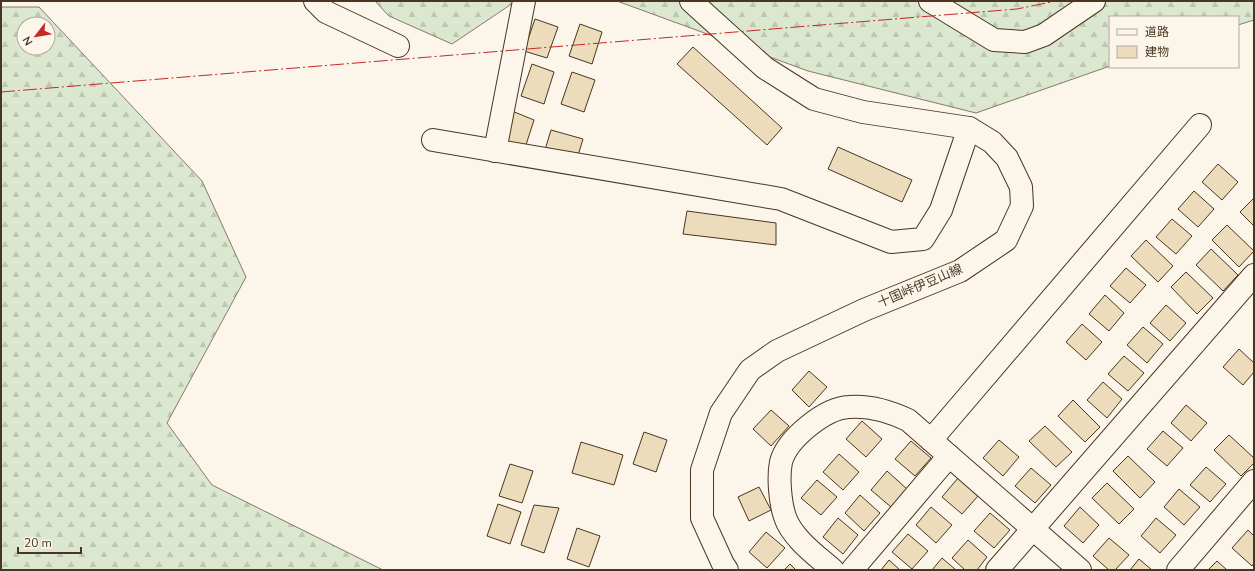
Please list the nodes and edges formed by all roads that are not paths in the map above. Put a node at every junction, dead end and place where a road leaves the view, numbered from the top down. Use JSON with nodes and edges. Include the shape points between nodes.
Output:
{"nodes":[{"id":1,"x":315,"y":1,"type":"edge"},
{"id":2,"x":524,"y":1,"type":"edge"},
{"id":3,"x":691,"y":1,"type":"edge"},
{"id":4,"x":930,"y":1,"type":"edge"},
{"id":5,"x":1094,"y":1,"type":"edge"},
{"id":6,"x":398,"y":46,"type":"dead end"},
{"id":7,"x":1200,"y":126,"type":"dead end"},
{"id":8,"x":970,"y":128,"type":"junction"},
{"id":9,"x":433,"y":140,"type":"dead end"},
{"id":10,"x":494,"y":151,"type":"junction"},
{"id":11,"x":1254,"y":275,"type":"edge"},
{"id":12,"x":931,"y":440,"type":"junction"},
{"id":13,"x":949,"y":456,"type":"junction"},
{"id":14,"x":1254,"y":481,"type":"edge"},
{"id":15,"x":1033,"y":529,"type":"junction"},
{"id":16,"x":723,"y":568,"type":"edge"},
{"id":17,"x":834,"y":570,"type":"edge"},
{"id":18,"x":852,"y":570,"type":"edge"},
{"id":19,"x":996,"y":570,"type":"edge"},
{"id":20,"x":1080,"y":570,"type":"edge"},
{"id":21,"x":1178,"y":570,"type":"edge"}],
"edges":[{"from":1,"to":6,"type":"street","via":[[326,12]]},
{"from":2,"to":10,"type":"street"},
{"from":3,"to":8,"type":"street","name":"十国峠伊豆山線","via":[[766,68],[814,99],[863,112]]},
{"from":4,"to":5,"type":"street","via":[[994,40],[1025,42],[1044,35]]},
{"from":7,"to":12,"type":"street"},
{"from":8,"to":10,"type":"street","via":[[941,210],[923,239],[891,242],[781,199]]},
{"from":8,"to":16,"type":"street","name":"十国峠伊豆山線","via":[[992,142],[1007,158],[1021,187],[1022,206],[1006,240],[960,271],[864,310],[777,351],[750,370],[721,413],[702,470],[702,518]]},
{"from":9,"to":10,"type":"street"},
{"from":11,"to":15,"type":"street"},
{"from":12,"to":13,"type":"street"},
{"from":12,"to":17,"type":"street","via":[[908,420],[890,411],[848,407],[826,414],[807,426],[792,443],[782,462],[780,486],[785,517],[798,540]]},
{"from":13,"to":15,"type":"street"},
{"from":13,"to":18,"type":"street"},
{"from":14,"to":21,"type":"street"},
{"from":15,"to":19,"type":"street"},
{"from":15,"to":20,"type":"street"}]}
